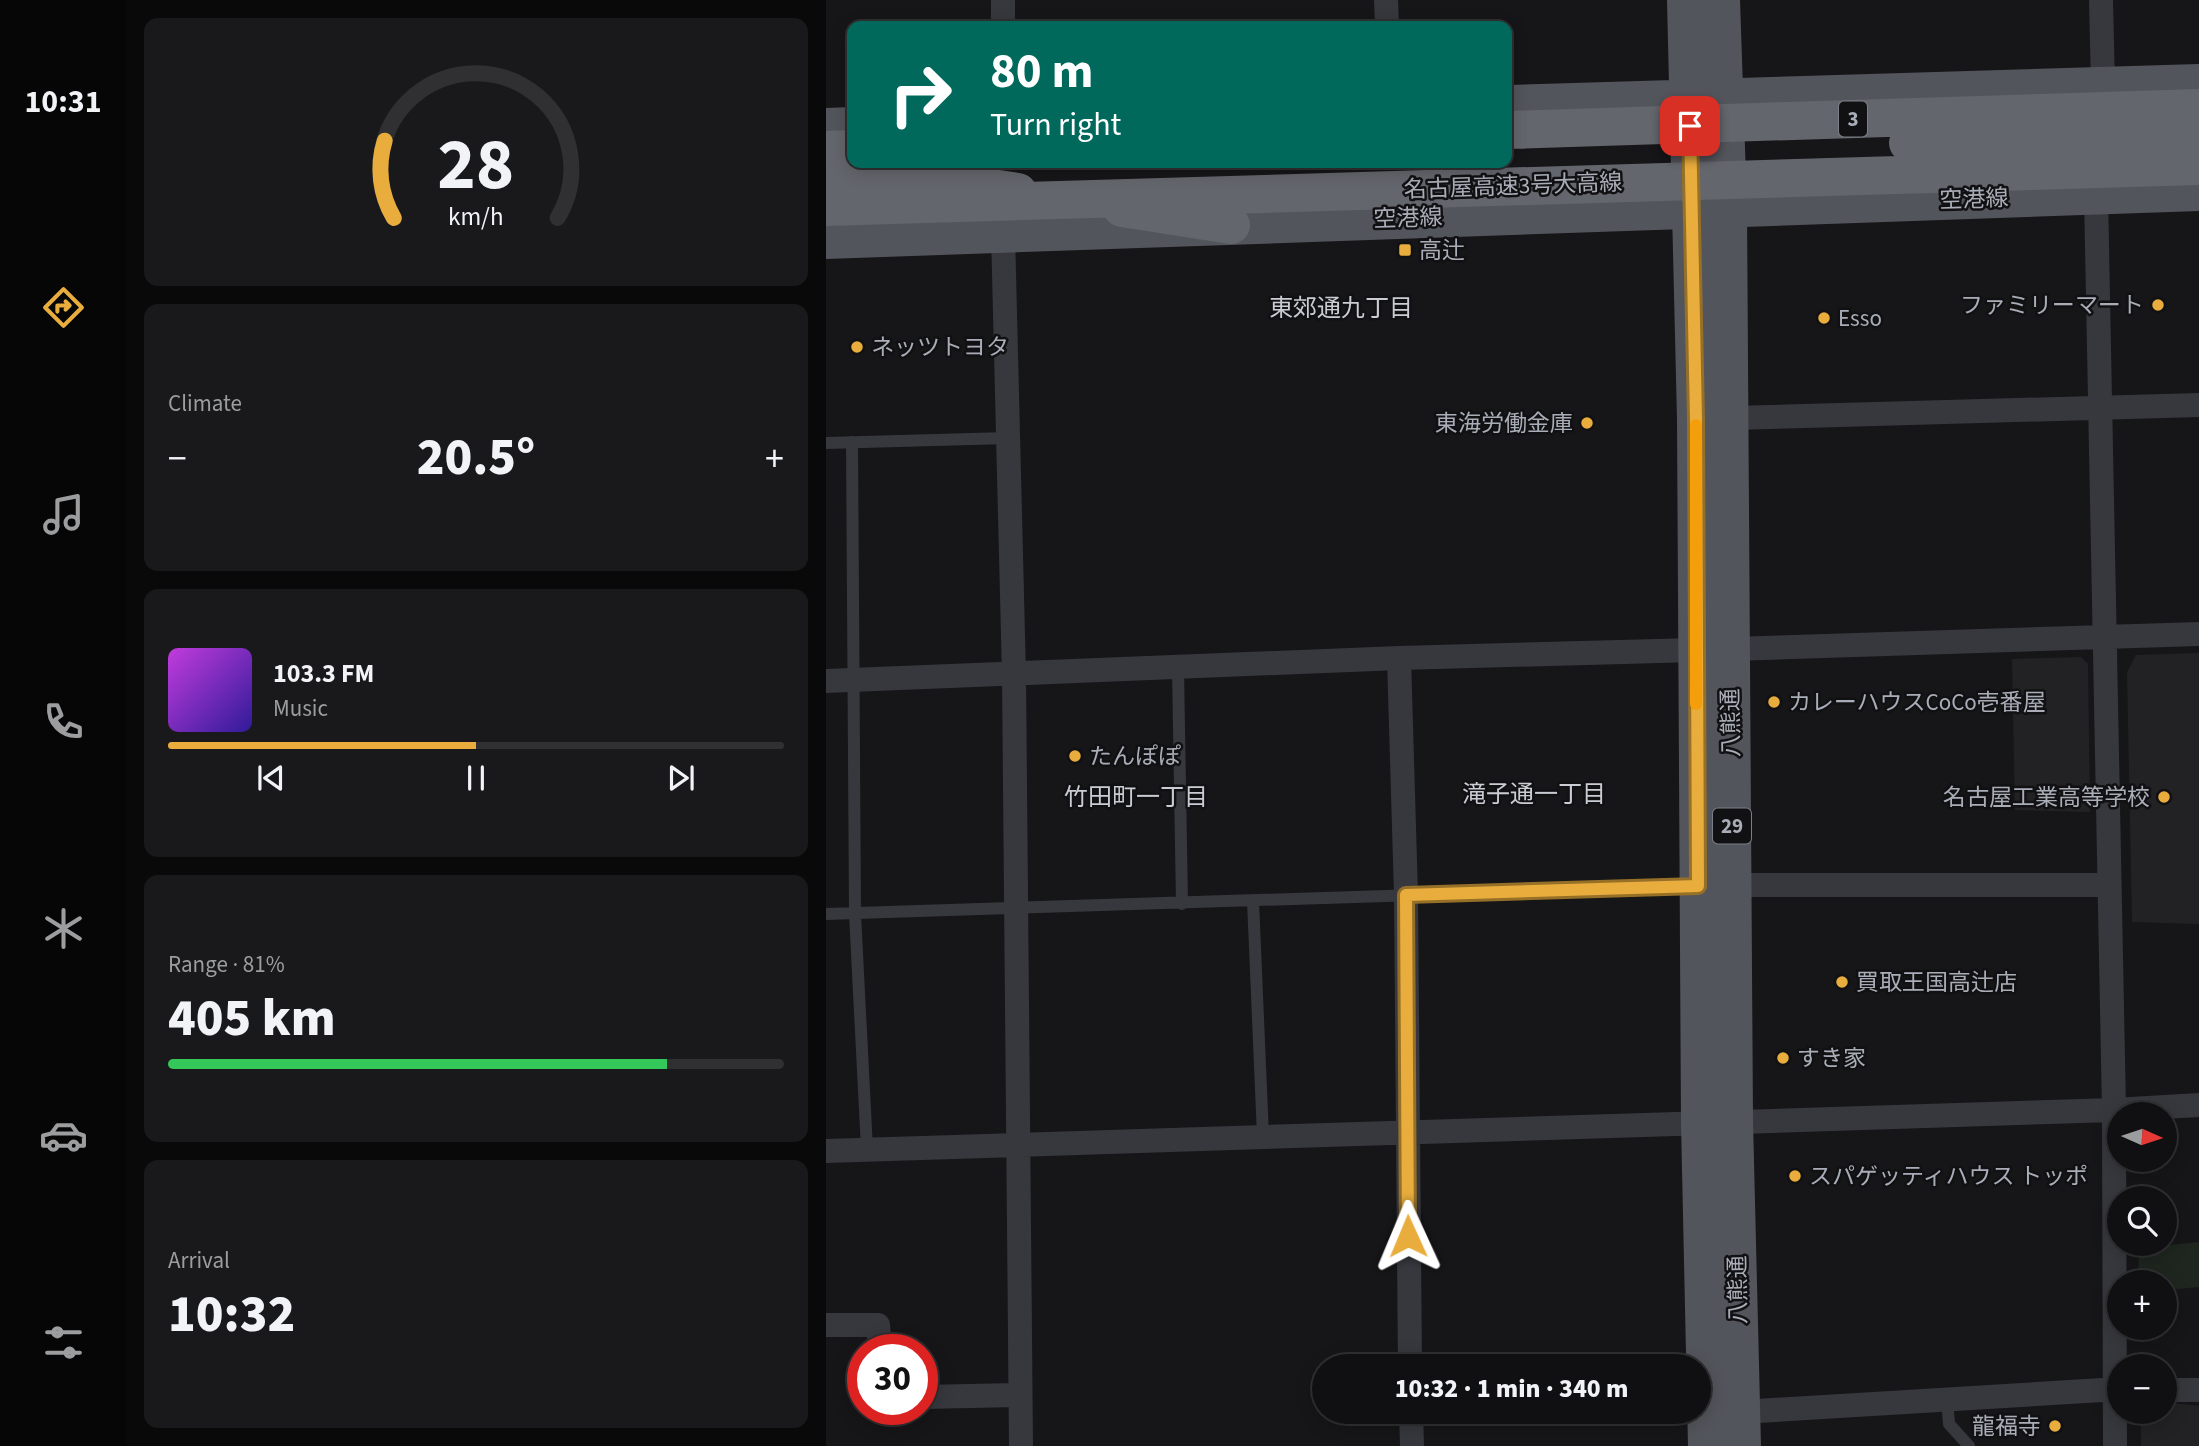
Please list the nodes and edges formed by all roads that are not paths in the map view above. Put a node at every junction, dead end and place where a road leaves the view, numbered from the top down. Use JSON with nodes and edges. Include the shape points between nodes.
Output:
{"nodes":[{"id":1,"x":1003,"y":0,"type":"edge"},
{"id":2,"x":1386,"y":0,"type":"edge"},
{"id":3,"x":1686,"y":0,"type":"edge"},
{"id":4,"x":1721,"y":0,"type":"edge"},
{"id":5,"x":2101,"y":0,"type":"edge"},
{"id":6,"x":1003,"y":21,"type":"edge"},
{"id":7,"x":1387,"y":21,"type":"edge"},
{"id":8,"x":2199,"y":83,"type":"edge"},
{"id":9,"x":2103,"y":86,"type":"junction"},
{"id":10,"x":1706,"y":98,"type":"junction"},
{"id":11,"x":1512,"y":104,"type":"edge"},
{"id":12,"x":2199,"y":108,"type":"edge"},
{"id":13,"x":847,"y":125,"type":"edge"},
{"id":14,"x":826,"y":127,"type":"edge"},
{"id":15,"x":1512,"y":130,"type":"edge"},
{"id":16,"x":2199,"y":136,"type":"edge"},
{"id":17,"x":847,"y":149,"type":"edge"},
{"id":18,"x":826,"y":150,"type":"edge"},
{"id":19,"x":1512,"y":153,"type":"edge"},
{"id":20,"x":2199,"y":166,"type":"edge"},
{"id":21,"x":826,"y":184,"type":"edge"},
{"id":22,"x":2199,"y":192,"type":"edge"},
{"id":23,"x":2096,"y":195,"type":"junction"},
{"id":24,"x":826,"y":207,"type":"edge"},
{"id":25,"x":1710,"y":207,"type":"junction"},
{"id":26,"x":1231,"y":225,"type":"junction"},
{"id":27,"x":1003,"y":233,"type":"junction"},
{"id":28,"x":826,"y":240,"type":"edge"},
{"id":29,"x":2199,"y":405,"type":"edge"},
{"id":30,"x":2100,"y":407,"type":"junction"},
{"id":31,"x":1731,"y":418,"type":"junction"},
{"id":32,"x":1008,"y":438,"type":"junction"},
{"id":33,"x":852,"y":442,"type":"junction"},
{"id":34,"x":826,"y":443,"type":"edge"},
{"id":35,"x":2199,"y":634,"type":"edge"},
{"id":36,"x":2104,"y":636,"type":"junction"},
{"id":37,"x":1713,"y":650,"type":"junction"},
{"id":38,"x":1399,"y":658,"type":"junction"},
{"id":39,"x":1178,"y":668,"type":"junction"},
{"id":40,"x":1014,"y":675,"type":"junction"},
{"id":41,"x":851,"y":680,"type":"junction"},
{"id":42,"x":826,"y":681,"type":"edge"},
{"id":43,"x":1716,"y":885,"type":"junction"},
{"id":44,"x":2109,"y":885,"type":"junction"},
{"id":45,"x":1406,"y":895,"type":"junction"},
{"id":46,"x":1253,"y":901,"type":"junction"},
{"id":47,"x":1181,"y":904,"type":"junction"},
{"id":48,"x":1017,"y":910,"type":"junction"},
{"id":49,"x":826,"y":914,"type":"edge"},
{"id":50,"x":855,"y":914,"type":"junction"},
{"id":51,"x":2114,"y":1102,"type":"edge"},
{"id":52,"x":2199,"y":1105,"type":"edge"},
{"id":53,"x":2177,"y":1106,"type":"edge"},
{"id":54,"x":2107,"y":1110,"type":"edge"},
{"id":55,"x":1717,"y":1122,"type":"junction"},
{"id":56,"x":1407,"y":1131,"type":"junction"},
{"id":57,"x":1263,"y":1136,"type":"junction"},
{"id":58,"x":1016,"y":1143,"type":"junction"},
{"id":59,"x":867,"y":1149,"type":"junction"},
{"id":60,"x":826,"y":1151,"type":"edge"},
{"id":61,"x":2115,"y":1172,"type":"edge"},
{"id":62,"x":826,"y":1325,"type":"edge"},
{"id":63,"x":879,"y":1334,"type":"edge"},
{"id":64,"x":1410,"y":1354,"type":"edge"},
{"id":65,"x":2117,"y":1354,"type":"edge"},
{"id":66,"x":2107,"y":1390,"type":"edge"},
{"id":67,"x":2177,"y":1390,"type":"edge"},
{"id":68,"x":2199,"y":1390,"type":"edge"},
{"id":69,"x":1020,"y":1395,"type":"junction"},
{"id":70,"x":938,"y":1397,"type":"edge"},
{"id":71,"x":1947,"y":1399,"type":"junction"},
{"id":72,"x":1411,"y":1424,"type":"edge"},
{"id":73,"x":2116,"y":1424,"type":"edge"},
{"id":74,"x":1742,"y":1429,"type":"edge"},
{"id":75,"x":1021,"y":1446,"type":"edge"},
{"id":76,"x":1412,"y":1446,"type":"edge"},
{"id":77,"x":1707,"y":1446,"type":"edge"},
{"id":78,"x":1969,"y":1446,"type":"edge"},
{"id":79,"x":2115,"y":1446,"type":"edge"}],
"edges":[{"from":1,"to":6,"type":"street"},
{"from":2,"to":7,"type":"street"},
{"from":3,"to":10,"type":"main road","name":"八熊通","number":"29"},
{"from":4,"to":10,"type":"main road","name":"八熊通","number":"29"},
{"from":5,"to":9,"type":"street"},
{"from":8,"to":9,"type":"main road"},
{"from":9,"to":10,"type":"main road"},
{"from":10,"to":11,"type":"main road"},
{"from":10,"to":25,"type":"main road","name":"八熊通","number":"29"},
{"from":12,"to":15,"type":"highway","number":"3","bridge":true},
{"from":13,"to":14,"type":"main road"},
{"from":16,"to":19,"type":"highway","bridge":true},
{"from":17,"to":18,"type":"highway"},
{"from":20,"to":24,"type":"highway","name":"名古屋高速3号大高線","bridge":true},
{"from":21,"to":26,"type":"highway","via":[[952,181]]},
{"from":22,"to":23,"type":"main road","name":"空港線"},
{"from":23,"to":25,"type":"main road","name":"空港線"},
{"from":23,"to":30,"type":"street"},
{"from":25,"to":26,"type":"main road","name":"空港線"},
{"from":25,"to":31,"type":"main road","name":"八熊通","number":"29"},
{"from":25,"to":37,"type":"main road","name":"八熊通","number":"29"},
{"from":26,"to":27,"type":"main road","name":"空港線"},
{"from":27,"to":28,"type":"main road","name":"空港線"},
{"from":27,"to":32,"type":"street"},
{"from":29,"to":30,"type":"street"},
{"from":30,"to":31,"type":"street"},
{"from":30,"to":36,"type":"street"},
{"from":31,"to":37,"type":"main road","name":"八熊通","number":"29"},
{"from":32,"to":33,"type":"lane"},
{"from":32,"to":40,"type":"street"},
{"from":33,"to":34,"type":"lane"},
{"from":33,"to":41,"type":"lane"},
{"from":35,"to":36,"type":"street"},
{"from":36,"to":37,"type":"street"},
{"from":36,"to":44,"type":"street"},
{"from":37,"to":38,"type":"street"},
{"from":37,"to":43,"type":"main road","name":"八熊通","number":"29"},
{"from":38,"to":39,"type":"street"},
{"from":38,"to":45,"type":"street"},
{"from":39,"to":40,"type":"street"},
{"from":39,"to":47,"type":"lane"},
{"from":40,"to":41,"type":"street"},
{"from":40,"to":48,"type":"street"},
{"from":41,"to":42,"type":"street"},
{"from":41,"to":50,"type":"lane"},
{"from":43,"to":44,"type":"street"},
{"from":43,"to":45,"type":"lane"},
{"from":43,"to":55,"type":"main road","name":"八熊通","number":"29"},
{"from":44,"to":51,"type":"street"},
{"from":45,"to":46,"type":"lane"},
{"from":45,"to":56,"type":"street"},
{"from":46,"to":47,"type":"lane"},
{"from":46,"to":57,"type":"lane"},
{"from":47,"to":48,"type":"lane"},
{"from":48,"to":50,"type":"lane"},
{"from":48,"to":58,"type":"street"},
{"from":49,"to":50,"type":"lane"},
{"from":50,"to":59,"type":"lane"},
{"from":52,"to":53,"type":"street"},
{"from":54,"to":55,"type":"street"},
{"from":55,"to":56,"type":"street"},
{"from":55,"to":74,"type":"main road","name":"八熊通","number":"29"},
{"from":55,"to":77,"type":"main road","name":"八熊通","number":"29"},
{"from":56,"to":57,"type":"street"},
{"from":56,"to":64,"type":"street"},
{"from":57,"to":58,"type":"street"},
{"from":58,"to":59,"type":"street"},
{"from":58,"to":69,"type":"street"},
{"from":59,"to":60,"type":"street"},
{"from":61,"to":65,"type":"street"},
{"from":62,"to":63,"type":"street","via":[[878,1325]]},
{"from":66,"to":71,"type":"street"},
{"from":67,"to":68,"type":"street"},
{"from":69,"to":70,"type":"street"},
{"from":69,"to":75,"type":"street"},
{"from":71,"to":74,"type":"street"},
{"from":71,"to":78,"type":"lane","via":[[1949,1424]]},
{"from":72,"to":76,"type":"street"},
{"from":73,"to":79,"type":"street"}]}
